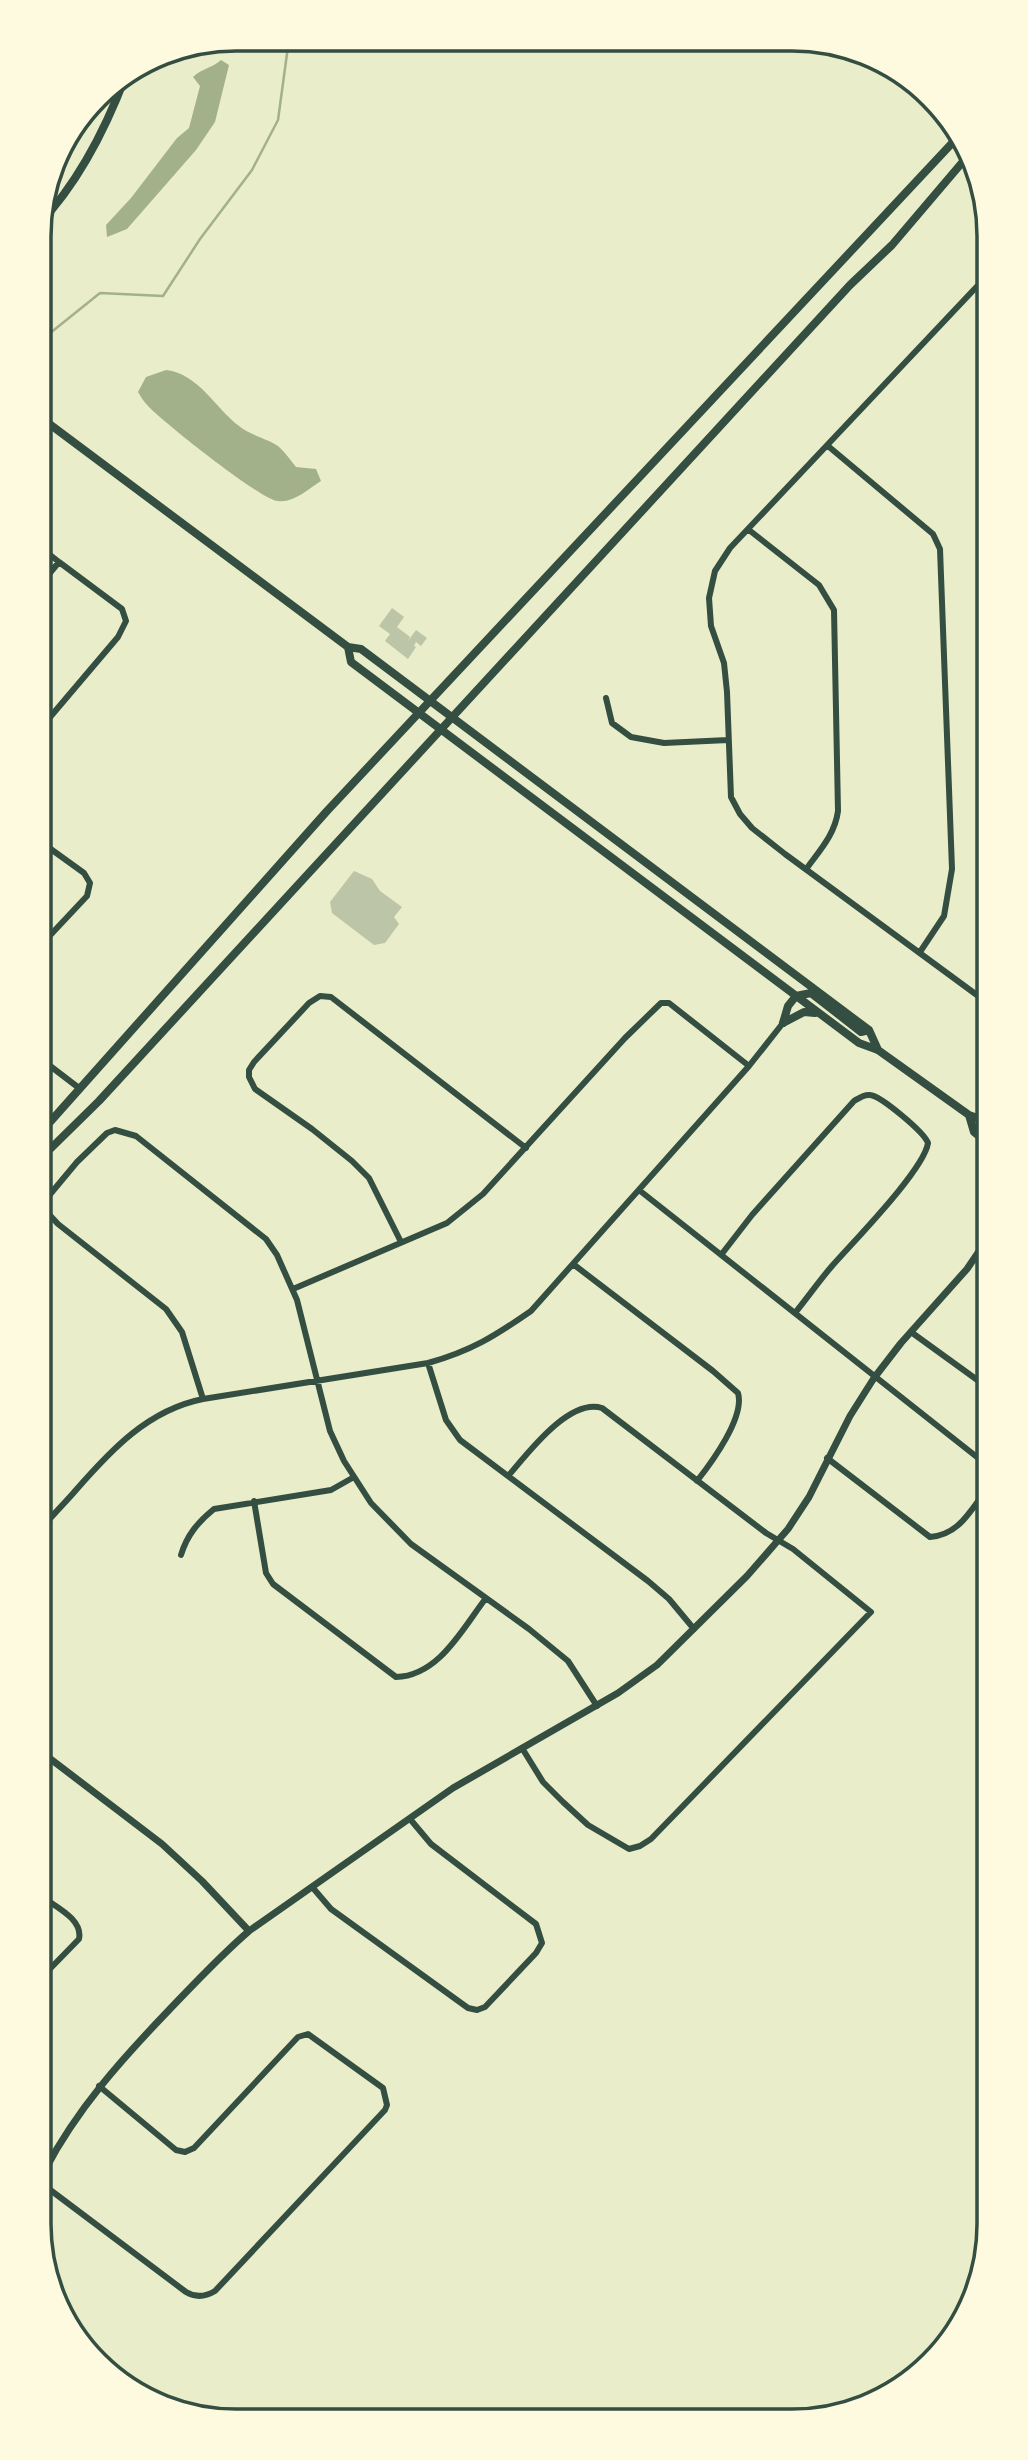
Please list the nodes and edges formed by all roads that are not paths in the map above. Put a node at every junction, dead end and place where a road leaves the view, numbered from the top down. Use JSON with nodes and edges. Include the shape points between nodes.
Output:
{"nodes":[{"id":1,"x":120,"y":92,"type":"edge"},
{"id":2,"x":952,"y":143,"type":"edge"},
{"id":3,"x":962,"y":163,"type":"edge"},
{"id":4,"x":53,"y":205,"type":"edge"},
{"id":5,"x":977,"y":286,"type":"edge"},
{"id":6,"x":51,"y":425,"type":"edge"},
{"id":7,"x":828,"y":446,"type":"junction"},
{"id":8,"x":749,"y":530,"type":"junction"},
{"id":9,"x":51,"y":556,"type":"edge"},
{"id":10,"x":59,"y":562,"type":"junction"},
{"id":11,"x":51,"y":572,"type":"edge"},
{"id":12,"x":348,"y":647,"type":"junction"},
{"id":13,"x":606,"y":698,"type":"dead end"},
{"id":14,"x":430,"y":700,"type":"junction"},
{"id":15,"x":418,"y":713,"type":"junction"},
{"id":16,"x":51,"y":716,"type":"edge"},
{"id":17,"x":452,"y":717,"type":"junction"},
{"id":18,"x":440,"y":729,"type":"junction"},
{"id":19,"x":728,"y":740,"type":"junction"},
{"id":20,"x":51,"y":849,"type":"edge"},
{"id":21,"x":807,"y":868,"type":"junction"},
{"id":22,"x":660,"y":873,"type":"junction"},
{"id":23,"x":650,"y":886,"type":"junction"},
{"id":24,"x":51,"y":935,"type":"edge"},
{"id":25,"x":920,"y":952,"type":"junction"},
{"id":26,"x":977,"y":995,"type":"edge"},
{"id":27,"x":796,"y":996,"type":"junction"},
{"id":28,"x":783,"y":1023,"type":"junction"},
{"id":29,"x":841,"y":1029,"type":"junction"},
{"id":30,"x":869,"y":1030,"type":"junction"},
{"id":31,"x":878,"y":1050,"type":"junction"},
{"id":32,"x":749,"y":1066,"type":"junction"},
{"id":33,"x":51,"y":1067,"type":"edge"},
{"id":34,"x":79,"y":1088,"type":"junction"},
{"id":35,"x":969,"y":1115,"type":"junction"},
{"id":36,"x":977,"y":1118,"type":"edge"},
{"id":37,"x":51,"y":1121,"type":"edge"},
{"id":38,"x":977,"y":1134,"type":"edge"},
{"id":39,"x":51,"y":1148,"type":"edge"},
{"id":40,"x":526,"y":1148,"type":"junction"},
{"id":41,"x":639,"y":1190,"type":"junction"},
{"id":42,"x":51,"y":1193,"type":"edge"},
{"id":43,"x":51,"y":1218,"type":"edge"},
{"id":44,"x":401,"y":1242,"type":"junction"},
{"id":45,"x":977,"y":1254,"type":"edge"},
{"id":46,"x":721,"y":1255,"type":"junction"},
{"id":47,"x":573,"y":1264,"type":"junction"},
{"id":48,"x":293,"y":1289,"type":"junction"},
{"id":49,"x":795,"y":1313,"type":"junction"},
{"id":50,"x":911,"y":1332,"type":"junction"},
{"id":51,"x":428,"y":1363,"type":"junction"},
{"id":52,"x":874,"y":1378,"type":"junction"},
{"id":53,"x":977,"y":1380,"type":"edge"},
{"id":54,"x":317,"y":1381,"type":"junction"},
{"id":55,"x":203,"y":1399,"type":"junction"},
{"id":56,"x":977,"y":1457,"type":"edge"},
{"id":57,"x":827,"y":1458,"type":"junction"},
{"id":58,"x":509,"y":1475,"type":"junction"},
{"id":59,"x":354,"y":1477,"type":"junction"},
{"id":60,"x":697,"y":1480,"type":"junction"},
{"id":61,"x":254,"y":1501,"type":"junction"},
{"id":62,"x":977,"y":1502,"type":"edge"},
{"id":63,"x":51,"y":1513,"type":"edge"},
{"id":64,"x":777,"y":1539,"type":"junction"},
{"id":65,"x":181,"y":1555,"type":"dead end"},
{"id":66,"x":486,"y":1598,"type":"junction"},
{"id":67,"x":694,"y":1629,"type":"junction"},
{"id":68,"x":597,"y":1706,"type":"junction"},
{"id":69,"x":522,"y":1748,"type":"junction"},
{"id":70,"x":51,"y":1759,"type":"edge"},
{"id":71,"x":410,"y":1819,"type":"junction"},
{"id":72,"x":313,"y":1888,"type":"junction"},
{"id":73,"x":51,"y":1903,"type":"edge"},
{"id":74,"x":249,"y":1931,"type":"junction"},
{"id":75,"x":51,"y":1968,"type":"edge"},
{"id":76,"x":99,"y":2086,"type":"junction"},
{"id":77,"x":51,"y":2159,"type":"edge"},
{"id":78,"x":51,"y":2191,"type":"edge"}],
"edges":[{"from":1,"to":4,"type":"main road","via":[[76,176]]},
{"from":2,"to":14,"type":"main road"},
{"from":3,"to":17,"type":"main road","via":[[892,245]]},
{"from":5,"to":7,"type":"street"},
{"from":6,"to":12,"type":"main road"},
{"from":7,"to":8,"type":"street"},
{"from":7,"to":25,"type":"street","via":[[933,534],[940,549],[951,869],[944,916]]},
{"from":8,"to":19,"type":"street","via":[[715,571],[709,598],[711,626],[724,663]]},
{"from":8,"to":21,"type":"street","via":[[819,585],[834,610],[837,824]]},
{"from":9,"to":10,"type":"street"},
{"from":10,"to":11,"type":"street"},
{"from":10,"to":16,"type":"street","via":[[122,609],[126,621],[118,637]]},
{"from":12,"to":14,"type":"main road","via":[[361,649]]},
{"from":12,"to":15,"type":"main road","via":[[351,662]]},
{"from":13,"to":19,"type":"street","via":[[612,723],[631,737],[664,743]]},
{"from":14,"to":15,"type":"main road"},
{"from":14,"to":17,"type":"main road"},
{"from":15,"to":18,"type":"main road"},
{"from":15,"to":34,"type":"main road"},
{"from":17,"to":18,"type":"main road"},
{"from":17,"to":22,"type":"main road"},
{"from":18,"to":23,"type":"main road"},
{"from":18,"to":39,"type":"main road"},
{"from":19,"to":21,"type":"street","via":[[731,797],[740,814]]},
{"from":20,"to":24,"type":"street","via":[[84,873],[90,883],[87,897]]},
{"from":21,"to":25,"type":"street"},
{"from":22,"to":23,"type":"main road"},
{"from":22,"to":30,"type":"main road"},
{"from":23,"to":27,"type":"main road"},
{"from":25,"to":26,"type":"street"},
{"from":27,"to":28,"type":"main road"},
{"from":27,"to":29,"type":"main road"},
{"from":27,"to":30,"type":"main road","via":[[811,993],[861,1032]]},
{"from":28,"to":29,"type":"main road","via":[[813,1012]]},
{"from":28,"to":32,"type":"street"},
{"from":29,"to":31,"type":"main road"},
{"from":30,"to":31,"type":"main road"},
{"from":31,"to":35,"type":"main road"},
{"from":32,"to":40,"type":"street","via":[[669,1003],[661,1003]]},
{"from":32,"to":41,"type":"street"},
{"from":33,"to":34,"type":"street"},
{"from":34,"to":37,"type":"main road"},
{"from":35,"to":36,"type":"main road"},
{"from":35,"to":38,"type":"main road"},
{"from":40,"to":44,"type":"street","via":[[484,1194],[447,1223]]},
{"from":40,"to":44,"type":"street","via":[[331,997],[320,996],[309,1003],[254,1062],[249,1077],[255,1089],[312,1129],[369,1178]]},
{"from":41,"to":46,"type":"street"},
{"from":41,"to":47,"type":"street"},
{"from":42,"to":48,"type":"street","via":[[107,1133],[125,1131],[266,1239]]},
{"from":43,"to":55,"type":"street","via":[[166,1309],[182,1332]]},
{"from":44,"to":48,"type":"street"},
{"from":45,"to":50,"type":"street"},
{"from":46,"to":49,"type":"street"},
{"from":46,"to":49,"type":"street","via":[[752,1214],[861,1096],[877,1098],[923,1134],[927,1148],[903,1185]]},
{"from":47,"to":51,"type":"street","via":[[531,1311],[491,1339]]},
{"from":47,"to":60,"type":"street","via":[[738,1393],[738,1410],[716,1457]]},
{"from":48,"to":54,"type":"street"},
{"from":49,"to":52,"type":"street"},
{"from":50,"to":52,"type":"street"},
{"from":50,"to":53,"type":"street"},
{"from":51,"to":54,"type":"street"},
{"from":51,"to":58,"type":"street","via":[[446,1420],[460,1440]]},
{"from":52,"to":56,"type":"street"},
{"from":52,"to":57,"type":"street"},
{"from":54,"to":55,"type":"street"},
{"from":54,"to":59,"type":"street","via":[[330,1432]]},
{"from":55,"to":63,"type":"street","via":[[170,1409],[131,1434]]},
{"from":57,"to":62,"type":"street","via":[[930,1538],[958,1527]]},
{"from":57,"to":64,"type":"street","via":[[802,1509]]},
{"from":58,"to":60,"type":"street","via":[[566,1417],[583,1407],[596,1406]]},
{"from":58,"to":67,"type":"street","via":[[648,1581]]},
{"from":59,"to":61,"type":"street","via":[[331,1490]]},
{"from":59,"to":66,"type":"street","via":[[371,1503],[411,1544]]},
{"from":60,"to":64,"type":"street"},
{"from":61,"to":65,"type":"street","via":[[214,1509],[186,1539]]},
{"from":61,"to":66,"type":"street","via":[[266,1573],[273,1584],[396,1677],[421,1673],[441,1657]]},
{"from":64,"to":67,"type":"street"},
{"from":64,"to":69,"type":"street","via":[[871,1612],[651,1839],[629,1849],[588,1825],[543,1782]]},
{"from":66,"to":68,"type":"street","via":[[568,1661]]},
{"from":67,"to":68,"type":"street","via":[[657,1665]]},
{"from":68,"to":69,"type":"street"},
{"from":69,"to":71,"type":"street"},
{"from":70,"to":74,"type":"street","via":[[162,1844]]},
{"from":71,"to":72,"type":"street"},
{"from":71,"to":72,"type":"street","via":[[431,1844],[536,1924],[541,1934],[536,1953],[485,2007],[468,2007],[331,1909]]},
{"from":72,"to":74,"type":"street"},
{"from":73,"to":75,"type":"street","via":[[75,1921],[81,1932]]},
{"from":74,"to":76,"type":"street"},
{"from":76,"to":77,"type":"street"},
{"from":76,"to":78,"type":"street","via":[[176,2150],[185,2152],[194,2148],[298,2037],[308,2034],[383,2088],[387,2105],[215,2291],[205,2296],[186,2292]]}]}
